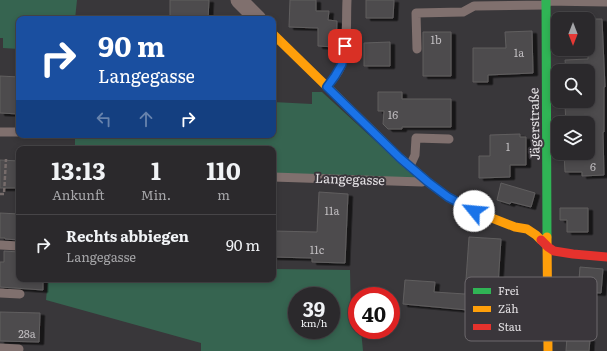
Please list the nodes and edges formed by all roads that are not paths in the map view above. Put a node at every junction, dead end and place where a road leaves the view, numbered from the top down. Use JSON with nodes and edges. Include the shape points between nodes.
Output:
{"nodes":[{"id":1,"x":239,"y":0,"type":"edge"},
{"id":2,"x":347,"y":0,"type":"edge"},
{"id":3,"x":546,"y":2,"type":"edge"},
{"id":4,"x":607,"y":2,"type":"edge"},
{"id":5,"x":255,"y":16,"type":"edge"},
{"id":6,"x":276,"y":37,"type":"edge"},
{"id":7,"x":417,"y":49,"type":"dead end"},
{"id":8,"x":327,"y":87,"type":"junction"},
{"id":9,"x":0,"y":132,"type":"edge"},
{"id":10,"x":16,"y":132,"type":"edge"},
{"id":11,"x":449,"y":139,"type":"dead end"},
{"id":12,"x":410,"y":166,"type":"junction"},
{"id":13,"x":276,"y":177,"type":"edge"},
{"id":14,"x":428,"y":182,"type":"junction"},
{"id":15,"x":0,"y":245,"type":"edge"},
{"id":16,"x":16,"y":246,"type":"edge"},
{"id":17,"x":548,"y":247,"type":"junction"},
{"id":18,"x":607,"y":257,"type":"edge"},
{"id":19,"x":548,"y":277,"type":"edge"},
{"id":20,"x":0,"y":294,"type":"edge"},
{"id":21,"x":20,"y":294,"type":"dead end"},
{"id":22,"x":0,"y":348,"type":"edge"},
{"id":23,"x":19,"y":349,"type":"dead end"}],
"edges":[{"from":1,"to":5,"type":"street"},
{"from":2,"to":8,"type":"lane","via":[[342,64]]},
{"from":3,"to":4,"type":"lane"},
{"from":3,"to":7,"type":"lane","via":[[474,6],[463,12],[416,13]]},
{"from":3,"to":17,"type":"street","name":"Jägerstraße"},
{"from":6,"to":8,"type":"street"},
{"from":8,"to":12,"type":"street"},
{"from":9,"to":10,"type":"lane"},
{"from":11,"to":12,"type":"lane","via":[[416,138],[415,154]]},
{"from":12,"to":14,"type":"street"},
{"from":13,"to":14,"type":"lane","name":"Langegasse"},
{"from":14,"to":17,"type":"street","via":[[448,197],[474,211],[527,229]]},
{"from":15,"to":16,"type":"lane"},
{"from":17,"to":18,"type":"street","via":[[554,251]]},
{"from":17,"to":19,"type":"street"},
{"from":20,"to":21,"type":"lane"},
{"from":22,"to":23,"type":"lane"}]}
